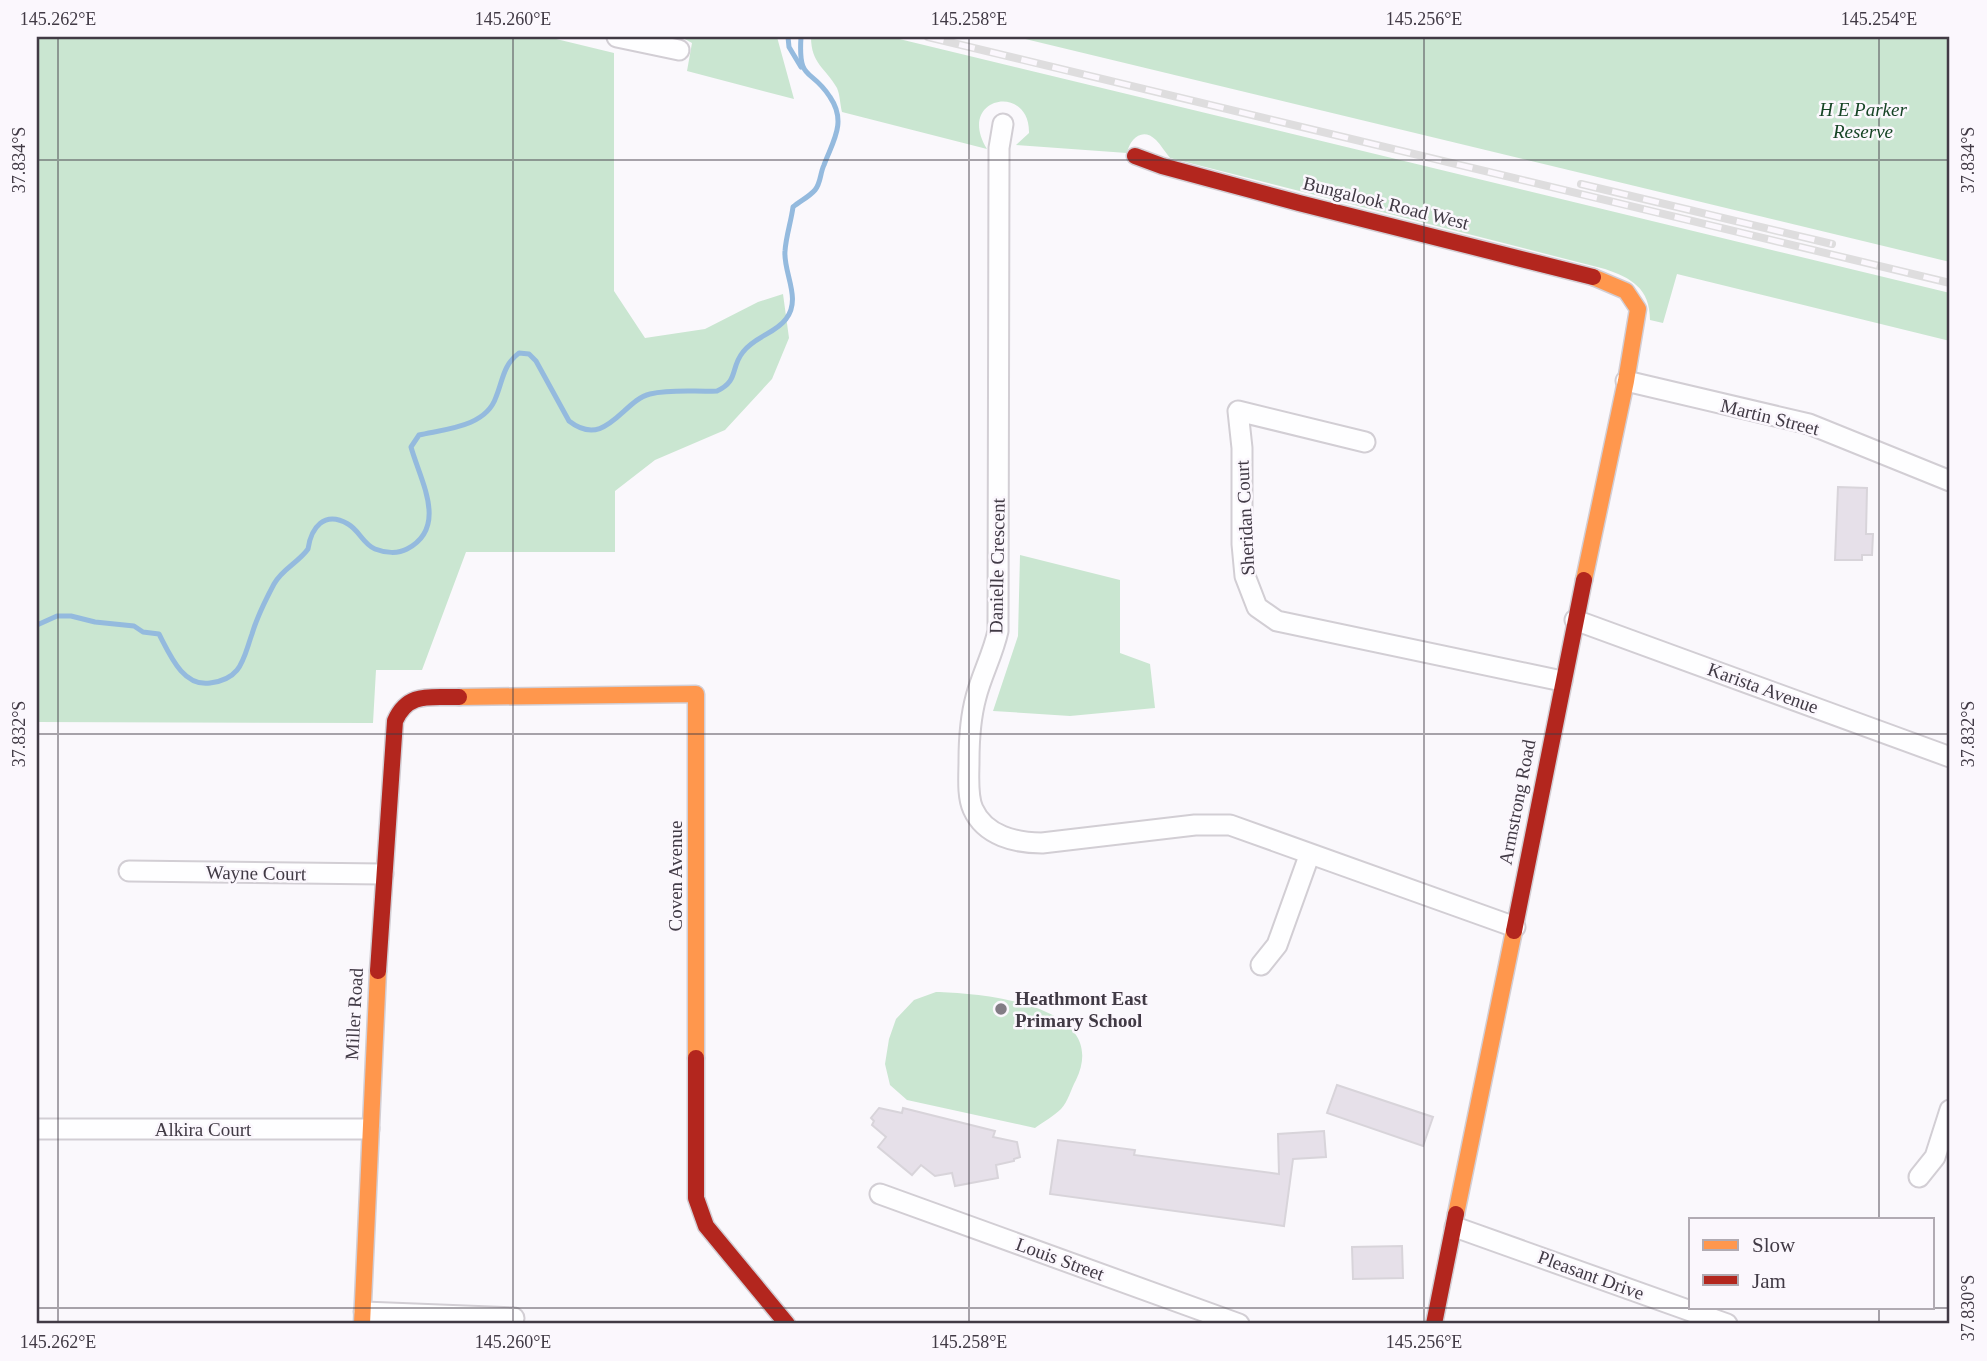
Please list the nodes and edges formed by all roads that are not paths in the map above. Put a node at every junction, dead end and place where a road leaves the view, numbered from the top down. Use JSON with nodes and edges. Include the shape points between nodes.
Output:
{"nodes":[{"id":1,"x":617,"y":37,"type":"edge"},
{"id":2,"x":679,"y":50,"type":"dead end"},
{"id":3,"x":1003,"y":124,"type":"dead end"},
{"id":4,"x":1135,"y":156,"type":"dead end"},
{"id":5,"x":1627,"y":290,"type":"joint"},
{"id":6,"x":1626,"y":382,"type":"junction"},
{"id":7,"x":1364,"y":442,"type":"dead end"},
{"id":8,"x":1950,"y":481,"type":"edge"},
{"id":9,"x":1575,"y":620,"type":"junction"},
{"id":10,"x":1562,"y":681,"type":"junction"},
{"id":11,"x":401,"y":707,"type":"joint"},
{"id":12,"x":1950,"y":757,"type":"edge"},
{"id":13,"x":1309,"y":856,"type":"junction"},
{"id":14,"x":129,"y":871,"type":"dead end"},
{"id":15,"x":383,"y":874,"type":"junction"},
{"id":16,"x":1515,"y":927,"type":"junction"},
{"id":17,"x":1261,"y":965,"type":"dead end"},
{"id":18,"x":1950,"y":1110,"type":"edge"},
{"id":19,"x":37,"y":1129,"type":"edge"},
{"id":20,"x":369,"y":1129,"type":"junction"},
{"id":21,"x":1919,"y":1177,"type":"dead end"},
{"id":22,"x":880,"y":1194,"type":"dead end"},
{"id":23,"x":1455,"y":1227,"type":"junction"},
{"id":24,"x":363,"y":1318,"type":"edge"},
{"id":25,"x":514,"y":1318,"type":"dead end"},
{"id":26,"x":787,"y":1324,"type":"edge"},
{"id":27,"x":1239,"y":1324,"type":"edge"},
{"id":28,"x":1434,"y":1324,"type":"edge"},
{"id":29,"x":1727,"y":1324,"type":"edge"}],
"edges":[{"from":1,"to":2,"type":"street"},
{"from":3,"to":13,"type":"street","name":"Danielle Crescent","via":[[999,148],[998,631],[969,725],[968,778],[973,809],[999,836],[1020,843],[1230,825]]},
{"from":4,"to":5,"type":"street","name":"Bungalook Road West","via":[[1299,203],[1594,277]]},
{"from":5,"to":6,"type":"street","name":"Armstrong Road","via":[[1638,309]]},
{"from":6,"to":8,"type":"street","name":"Martin Street","via":[[1809,424]]},
{"from":6,"to":9,"type":"street","name":"Armstrong Road"},
{"from":7,"to":10,"type":"street","name":"Sheridan Court","via":[[1238,411],[1245,576],[1257,607],[1277,621]]},
{"from":9,"to":10,"type":"street","name":"Armstrong Road"},
{"from":9,"to":12,"type":"street","name":"Karista Avenue"},
{"from":10,"to":16,"type":"street","name":"Armstrong Road"},
{"from":11,"to":15,"type":"street","name":"Miller Road","via":[[395,721]]},
{"from":11,"to":26,"type":"street","name":"Coven Avenue","via":[[415,698],[696,694],[696,1198],[706,1226]]},
{"from":13,"to":16,"type":"street","name":"Danielle Crescent"},
{"from":13,"to":17,"type":"street","via":[[1277,944]]},
{"from":14,"to":15,"type":"street","name":"Wayne Court"},
{"from":15,"to":20,"type":"street","name":"Miller Road"},
{"from":16,"to":23,"type":"street","name":"Armstrong Road"},
{"from":18,"to":21,"type":"street","via":[[1935,1157]]},
{"from":19,"to":20,"type":"street","name":"Alkira Court"},
{"from":20,"to":24,"type":"street","name":"Miller Road"},
{"from":22,"to":27,"type":"street","name":"Louis Street"},
{"from":23,"to":28,"type":"street","name":"Armstrong Road"},
{"from":23,"to":29,"type":"street","name":"Pleasant Drive"},
{"from":24,"to":25,"type":"street"}]}
